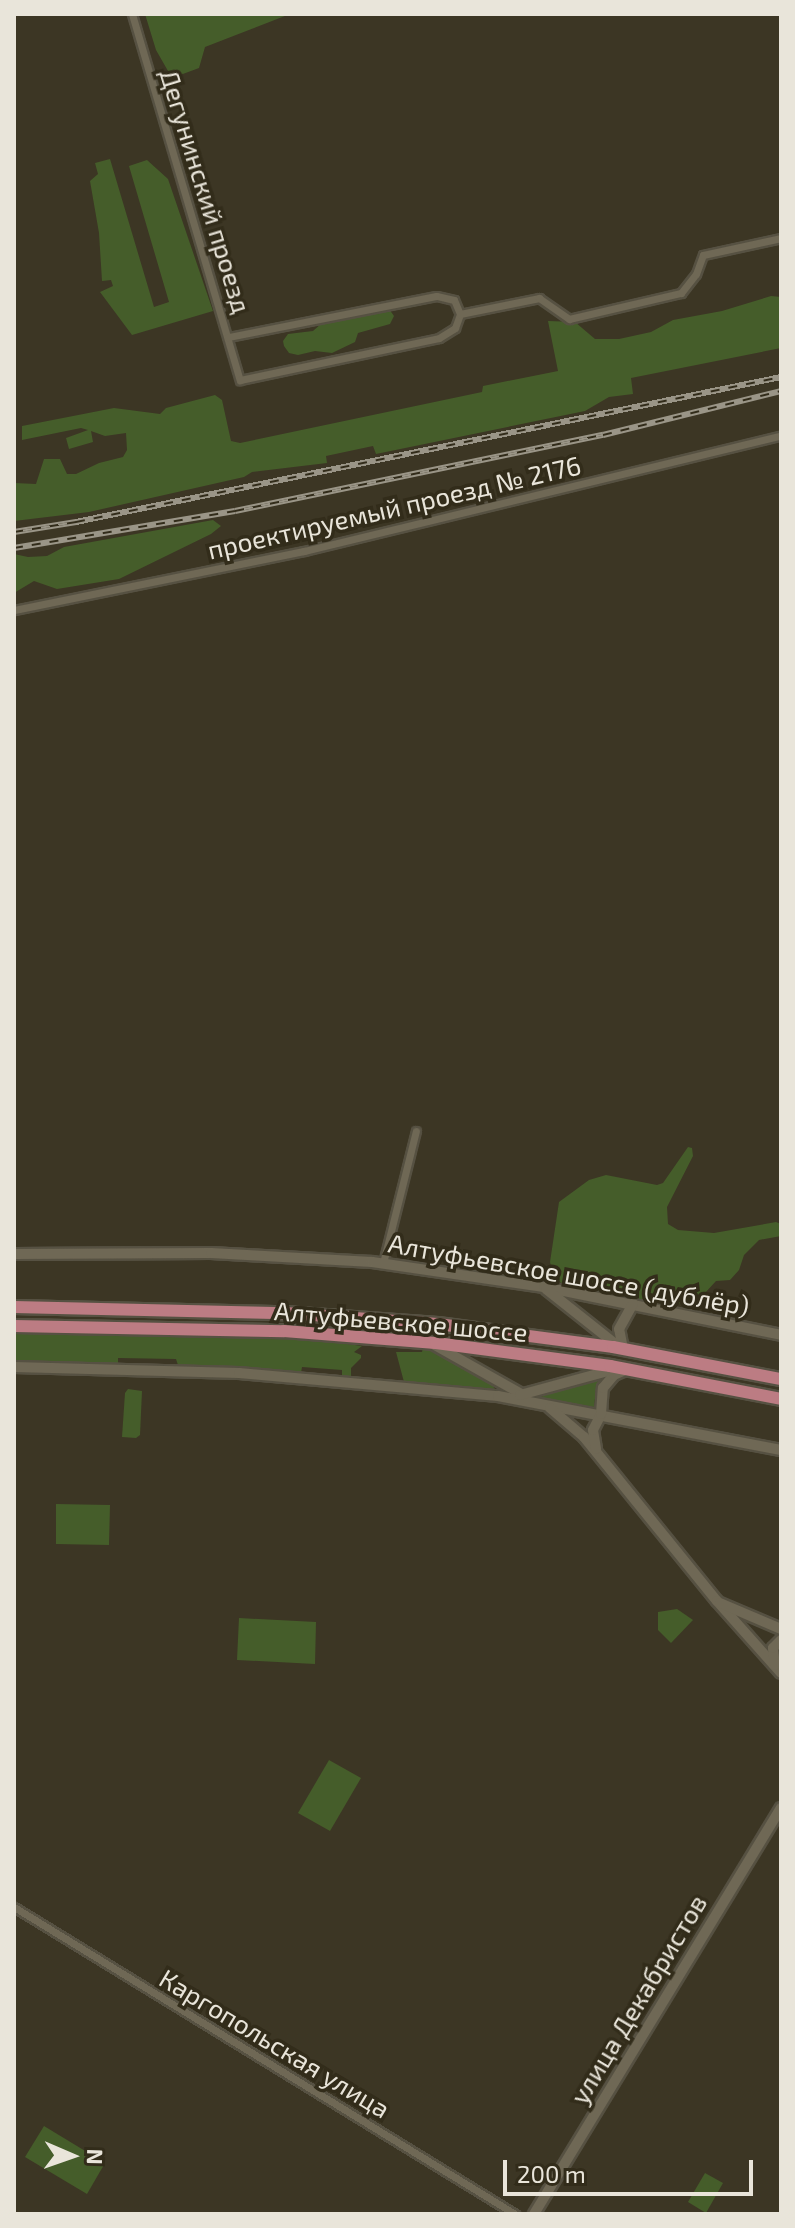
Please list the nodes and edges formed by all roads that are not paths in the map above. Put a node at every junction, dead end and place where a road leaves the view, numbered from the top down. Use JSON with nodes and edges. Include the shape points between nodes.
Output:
{"nodes":[{"id":1,"x":132,"y":14,"type":"edge"},
{"id":2,"x":781,"y":238,"type":"edge"},
{"id":3,"x":460,"y":314,"type":"junction"},
{"id":4,"x":228,"y":337,"type":"junction"},
{"id":5,"x":781,"y":436,"type":"edge"},
{"id":6,"x":14,"y":610,"type":"edge"},
{"id":7,"x":416,"y":1131,"type":"dead end"},
{"id":8,"x":14,"y":1254,"type":"edge"},
{"id":9,"x":383,"y":1263,"type":"junction"},
{"id":10,"x":544,"y":1287,"type":"junction"},
{"id":11,"x":633,"y":1304,"type":"junction"},
{"id":12,"x":14,"y":1307,"type":"edge"},
{"id":13,"x":14,"y":1326,"type":"edge"},
{"id":14,"x":781,"y":1335,"type":"edge"},
{"id":15,"x":429,"y":1342,"type":"junction"},
{"id":16,"x":623,"y":1349,"type":"junction"},
{"id":17,"x":14,"y":1367,"type":"edge"},
{"id":18,"x":628,"y":1369,"type":"junction"},
{"id":19,"x":781,"y":1379,"type":"edge"},
{"id":20,"x":523,"y":1395,"type":"junction"},
{"id":21,"x":506,"y":1397,"type":"junction"},
{"id":22,"x":781,"y":1399,"type":"edge"},
{"id":23,"x":544,"y":1405,"type":"junction"},
{"id":24,"x":601,"y":1414,"type":"junction"},
{"id":25,"x":781,"y":1450,"type":"edge"},
{"id":26,"x":599,"y":1454,"type":"junction"},
{"id":27,"x":717,"y":1601,"type":"junction"},
{"id":28,"x":781,"y":1629,"type":"edge"},
{"id":29,"x":781,"y":1640,"type":"edge"},
{"id":30,"x":779,"y":1671,"type":"edge"},
{"id":31,"x":781,"y":1808,"type":"edge"},
{"id":32,"x":14,"y":1907,"type":"edge"},
{"id":33,"x":515,"y":2214,"type":"edge"},
{"id":34,"x":534,"y":2214,"type":"edge"}],
"edges":[{"from":1,"to":4,"type":"street","name":"Дегунинский проезд"},
{"from":2,"to":3,"type":"street","via":[[703,255],[681,293],[569,319],[539,298]]},
{"from":3,"to":4,"type":"street","via":[[454,300],[436,296]]},
{"from":3,"to":4,"type":"street","name":"Дегунинский проезд","via":[[455,328],[439,338],[240,380]]},
{"from":5,"to":6,"type":"street","name":"проектируемый проезд № 2176","via":[[304,551]]},
{"from":7,"to":9,"type":"street"},
{"from":8,"to":9,"type":"main road","name":"Алтуфьевское шоссе (дублёр)","via":[[211,1253]]},
{"from":9,"to":10,"type":"main road","name":"Алтуфьевское шоссе (дублёр)"},
{"from":10,"to":11,"type":"main road","name":"Алтуфьевское шоссе (дублёр)"},
{"from":10,"to":16,"type":"main road"},
{"from":11,"to":14,"type":"main road","name":"Алтуфьевское шоссе (дублёр)"},
{"from":11,"to":16,"type":"main road","via":[[619,1329]]},
{"from":12,"to":16,"type":"main road","name":"Алтуфьевское шоссе","via":[[335,1315],[489,1329]]},
{"from":13,"to":15,"type":"main road","name":"Алтуфьевское шоссе","via":[[284,1331]]},
{"from":15,"to":18,"type":"main road","name":"Алтуфьевское шоссе"},
{"from":15,"to":20,"type":"main road"},
{"from":16,"to":19,"type":"main road","name":"Алтуфьевское шоссе"},
{"from":17,"to":21,"type":"main road","via":[[239,1373]]},
{"from":18,"to":20,"type":"main road","via":[[598,1372]]},
{"from":18,"to":22,"type":"main road","name":"Алтуфьевское шоссе"},
{"from":18,"to":24,"type":"main road","via":[[606,1383]]},
{"from":20,"to":21,"type":"main road"},
{"from":20,"to":23,"type":"main road"},
{"from":21,"to":23,"type":"main road"},
{"from":23,"to":24,"type":"main road"},
{"from":23,"to":26,"type":"main road","via":[[563,1416]]},
{"from":24,"to":25,"type":"main road"},
{"from":24,"to":26,"type":"main road","via":[[593,1434]]},
{"from":26,"to":27,"type":"main road"},
{"from":27,"to":28,"type":"main road"},
{"from":27,"to":30,"type":"main road"},
{"from":29,"to":30,"type":"main road","via":[[773,1648]]},
{"from":31,"to":34,"type":"main road","name":"улица Декабристов"},
{"from":32,"to":33,"type":"street","name":"Каргопольская улица"}]}
